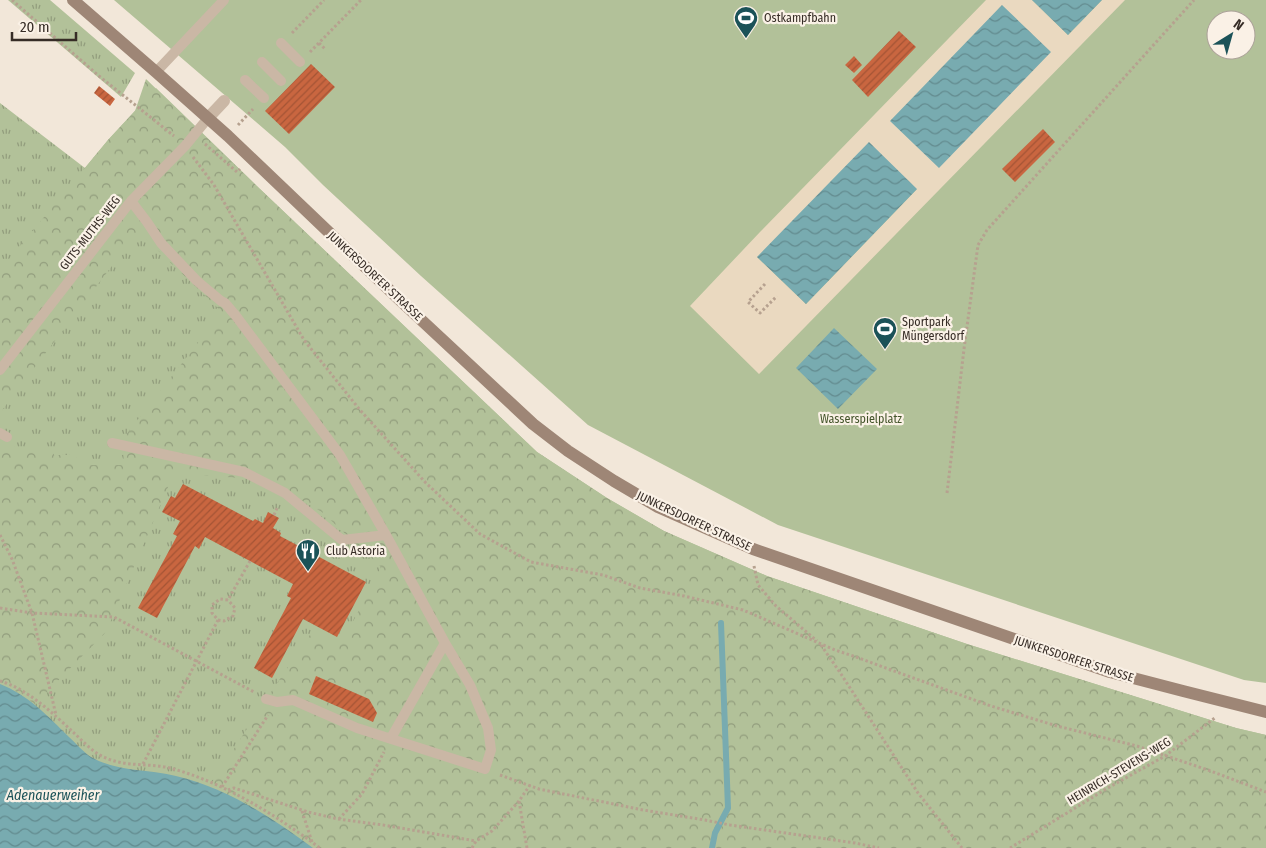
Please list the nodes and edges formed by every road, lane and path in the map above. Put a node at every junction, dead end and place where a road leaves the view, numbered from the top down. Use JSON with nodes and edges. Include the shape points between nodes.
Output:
{"nodes":[{"id":1,"x":73,"y":0,"type":"edge"},
{"id":2,"x":224,"y":0,"type":"edge"},
{"id":3,"x":1194,"y":0,"type":"edge"},
{"id":4,"x":281,"y":43,"type":"dead end"},
{"id":5,"x":319,"y":43,"type":"dead end"},
{"id":6,"x":325,"y":49,"type":"dead end"},
{"id":7,"x":262,"y":62,"type":"dead end"},
{"id":8,"x":300,"y":62,"type":"dead end"},
{"id":9,"x":156,"y":72,"type":"junction"},
{"id":10,"x":245,"y":80,"type":"dead end"},
{"id":11,"x":281,"y":81,"type":"dead end"},
{"id":12,"x":264,"y":98,"type":"dead end"},
{"id":13,"x":224,"y":100,"type":"dead end"},
{"id":14,"x":208,"y":118,"type":"junction"},
{"id":15,"x":195,"y":135,"type":"junction"},
{"id":16,"x":237,"y":172,"type":"dead end"},
{"id":17,"x":131,"y":201,"type":"junction"},
{"id":18,"x":765,"y":284,"type":"dead end"},
{"id":19,"x":777,"y":296,"type":"dead end"},
{"id":20,"x":0,"y":370,"type":"edge"},
{"id":21,"x":112,"y":443,"type":"dead end"},
{"id":22,"x":947,"y":494,"type":"dead end"},
{"id":23,"x":386,"y":534,"type":"junction"},
{"id":24,"x":0,"y":535,"type":"edge"},
{"id":25,"x":753,"y":549,"type":"junction"},
{"id":26,"x":250,"y":561,"type":"dead end"},
{"id":27,"x":228,"y":600,"type":"junction"},
{"id":28,"x":0,"y":608,"type":"edge"},
{"id":29,"x":32,"y":613,"type":"junction"},
{"id":30,"x":218,"y":620,"type":"junction"},
{"id":31,"x":445,"y":643,"type":"junction"},
{"id":32,"x":196,"y":662,"type":"junction"},
{"id":33,"x":0,"y":681,"type":"edge"},
{"id":34,"x":266,"y":699,"type":"joint"},
{"id":35,"x":277,"y":702,"type":"junction"},
{"id":36,"x":1233,"y":704,"type":"junction"},
{"id":37,"x":1266,"y":712,"type":"edge"},
{"id":38,"x":56,"y":716,"type":"junction"},
{"id":39,"x":391,"y":738,"type":"junction"},
{"id":40,"x":143,"y":764,"type":"junction"},
{"id":41,"x":485,"y":770,"type":"junction"},
{"id":42,"x":530,"y":785,"type":"junction"},
{"id":43,"x":222,"y":786,"type":"junction"},
{"id":44,"x":228,"y":790,"type":"junction"},
{"id":45,"x":519,"y":801,"type":"junction"},
{"id":46,"x":302,"y":810,"type":"junction"},
{"id":47,"x":338,"y":819,"type":"junction"},
{"id":48,"x":476,"y":841,"type":"junction"},
{"id":49,"x":312,"y":842,"type":"junction"},
{"id":50,"x":320,"y":848,"type":"edge"},
{"id":51,"x":472,"y":848,"type":"edge"},
{"id":52,"x":527,"y":848,"type":"edge"},
{"id":53,"x":879,"y":848,"type":"edge"},
{"id":54,"x":962,"y":848,"type":"edge"},
{"id":55,"x":1010,"y":848,"type":"edge"}],
"edges":[{"from":1,"to":9,"type":"street","name":"JUNKERSDORFER STRASSE"},
{"from":2,"to":9,"type":"lane"},
{"from":3,"to":22,"type":"path","via":[[987,230],[978,245]]},
{"from":4,"to":8,"type":"lane"},
{"from":5,"to":6,"type":"path"},
{"from":7,"to":11,"type":"lane"},
{"from":9,"to":14,"type":"street","name":"JUNKERSDORFER STRASSE"},
{"from":10,"to":12,"type":"lane"},
{"from":13,"to":14,"type":"street"},
{"from":14,"to":15,"type":"lane","name":"GUTS-MUTHS-WEG"},
{"from":14,"to":25,"type":"street","name":"JUNKERSDORFER STRASSE","via":[[533,424],[568,451],[658,507]]},
{"from":15,"to":16,"type":"path"},
{"from":15,"to":17,"type":"lane","name":"GUTS-MUTHS-WEG"},
{"from":17,"to":20,"type":"lane","name":"GUTS-MUTHS-WEG"},
{"from":17,"to":23,"type":"lane","via":[[160,243],[236,316],[340,455]]},
{"from":18,"to":19,"type":"path","via":[[748,302],[760,313]]},
{"from":21,"to":23,"type":"lane","via":[[244,472],[284,493],[342,540]]},
{"from":23,"to":31,"type":"lane"},
{"from":24,"to":29,"type":"path"},
{"from":25,"to":36,"type":"street","name":"JUNKERSDORFER STRASSE","via":[[1110,672]]},
{"from":25,"to":54,"type":"path","via":[[758,585],[776,606],[820,643],[918,792]]},
{"from":26,"to":27,"type":"path"},
{"from":27,"to":30,"type":"path","via":[[235,608],[233,616],[224,621]]},
{"from":27,"to":30,"type":"path","via":[[220,599],[212,605],[212,613]]},
{"from":28,"to":29,"type":"path"},
{"from":29,"to":32,"type":"path","via":[[114,617]]},
{"from":29,"to":38,"type":"path"},
{"from":30,"to":32,"type":"path"},
{"from":31,"to":39,"type":"lane"},
{"from":31,"to":41,"type":"lane","via":[[470,686],[488,728],[491,750]]},
{"from":32,"to":34,"type":"path"},
{"from":32,"to":40,"type":"path"},
{"from":33,"to":38,"type":"path","via":[[10,683]]},
{"from":34,"to":35,"type":"lane"},
{"from":35,"to":39,"type":"lane","via":[[293,700],[357,728]]},
{"from":35,"to":43,"type":"path"},
{"from":36,"to":37,"type":"street","name":"JUNKERSDORFER STRASSE"},
{"from":36,"to":55,"type":"path","name":"HEINRICH-STEVENS-WEG","via":[[1165,756]]},
{"from":38,"to":40,"type":"path","via":[[92,750],[106,758],[120,763]]},
{"from":39,"to":41,"type":"lane"},
{"from":39,"to":47,"type":"path","via":[[362,794]]},
{"from":40,"to":43,"type":"path","via":[[168,768]]},
{"from":41,"to":42,"type":"path"},
{"from":42,"to":45,"type":"path"},
{"from":42,"to":53,"type":"path","via":[[644,810]]},
{"from":43,"to":44,"type":"path"},
{"from":44,"to":46,"type":"path","via":[[234,788]]},
{"from":44,"to":49,"type":"path"},
{"from":45,"to":48,"type":"path","via":[[492,831]]},
{"from":45,"to":52,"type":"path"},
{"from":46,"to":47,"type":"path"},
{"from":46,"to":49,"type":"path"},
{"from":47,"to":48,"type":"path"},
{"from":48,"to":51,"type":"path"},
{"from":49,"to":50,"type":"path"}]}
